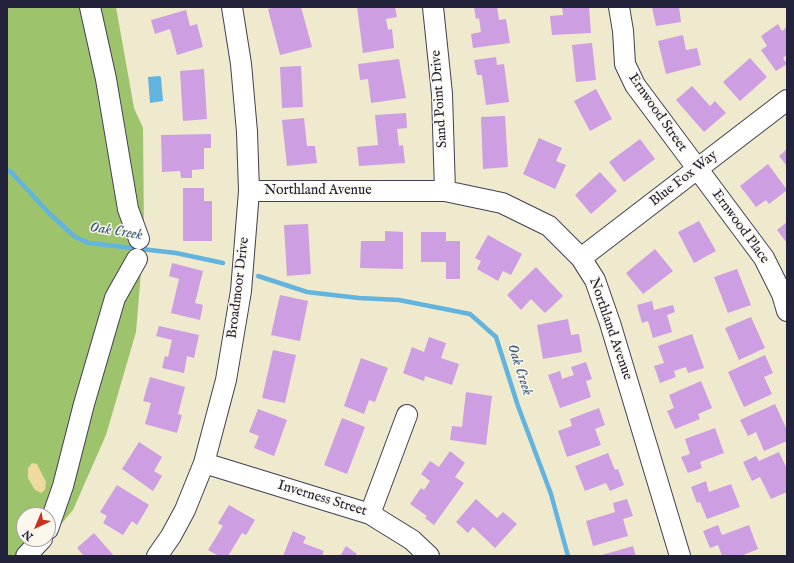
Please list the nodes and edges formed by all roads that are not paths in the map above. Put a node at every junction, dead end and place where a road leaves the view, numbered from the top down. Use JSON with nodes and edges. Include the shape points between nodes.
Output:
{"nodes":[{"id":1,"x":90,"y":7,"type":"edge"},
{"id":2,"x":232,"y":7,"type":"edge"},
{"id":3,"x":433,"y":7,"type":"edge"},
{"id":4,"x":619,"y":7,"type":"edge"},
{"id":5,"x":787,"y":100,"type":"edge"},
{"id":6,"x":696,"y":168,"type":"junction"},
{"id":7,"x":445,"y":191,"type":"junction"},
{"id":8,"x":249,"y":192,"type":"junction"},
{"id":9,"x":581,"y":258,"type":"junction"},
{"id":10,"x":787,"y":311,"type":"edge"},
{"id":11,"x":407,"y":415,"type":"dead end"},
{"id":12,"x":204,"y":462,"type":"junction"},
{"id":13,"x":56,"y":507,"type":"edge"},
{"id":14,"x":370,"y":514,"type":"junction"},
{"id":15,"x":34,"y":547,"type":"edge"},
{"id":16,"x":26,"y":556,"type":"edge"},
{"id":17,"x":157,"y":556,"type":"edge"},
{"id":18,"x":428,"y":556,"type":"edge"},
{"id":19,"x":680,"y":556,"type":"edge"}],
"edges":[{"from":1,"to":13,"type":"street","via":[[106,79],[128,209],[136,228],[138,249],[116,298]]},
{"from":2,"to":8,"type":"street","name":"Broadmoor Drive","via":[[241,64]]},
{"from":3,"to":7,"type":"street","name":"Sand Point Drive","via":[[442,94]]},
{"from":4,"to":6,"type":"street","name":"Ernwood Street","via":[[625,64],[635,85]]},
{"from":5,"to":6,"type":"street","name":"Blue Fox Way"},
{"from":6,"to":9,"type":"street","name":"Blue Fox Way"},
{"from":6,"to":10,"type":"street","name":"Ernwood Place","via":[[764,258],[782,294]]},
{"from":7,"to":8,"type":"street","name":"Northland Avenue"},
{"from":7,"to":9,"type":"street","name":"Northland Avenue","via":[[502,203],[549,226]]},
{"from":8,"to":12,"type":"street","name":"Broadmoor Drive","via":[[241,291],[226,380]]},
{"from":9,"to":19,"type":"street","name":"Northland Avenue","via":[[595,280],[610,323]]},
{"from":11,"to":14,"type":"street"},
{"from":12,"to":14,"type":"street","name":"Inverness Street"},
{"from":12,"to":17,"type":"street","name":"Broadmoor Drive","via":[[185,510]]},
{"from":14,"to":18,"type":"street","name":"Inverness Street","via":[[412,540]]},
{"from":15,"to":16,"type":"street"}]}
